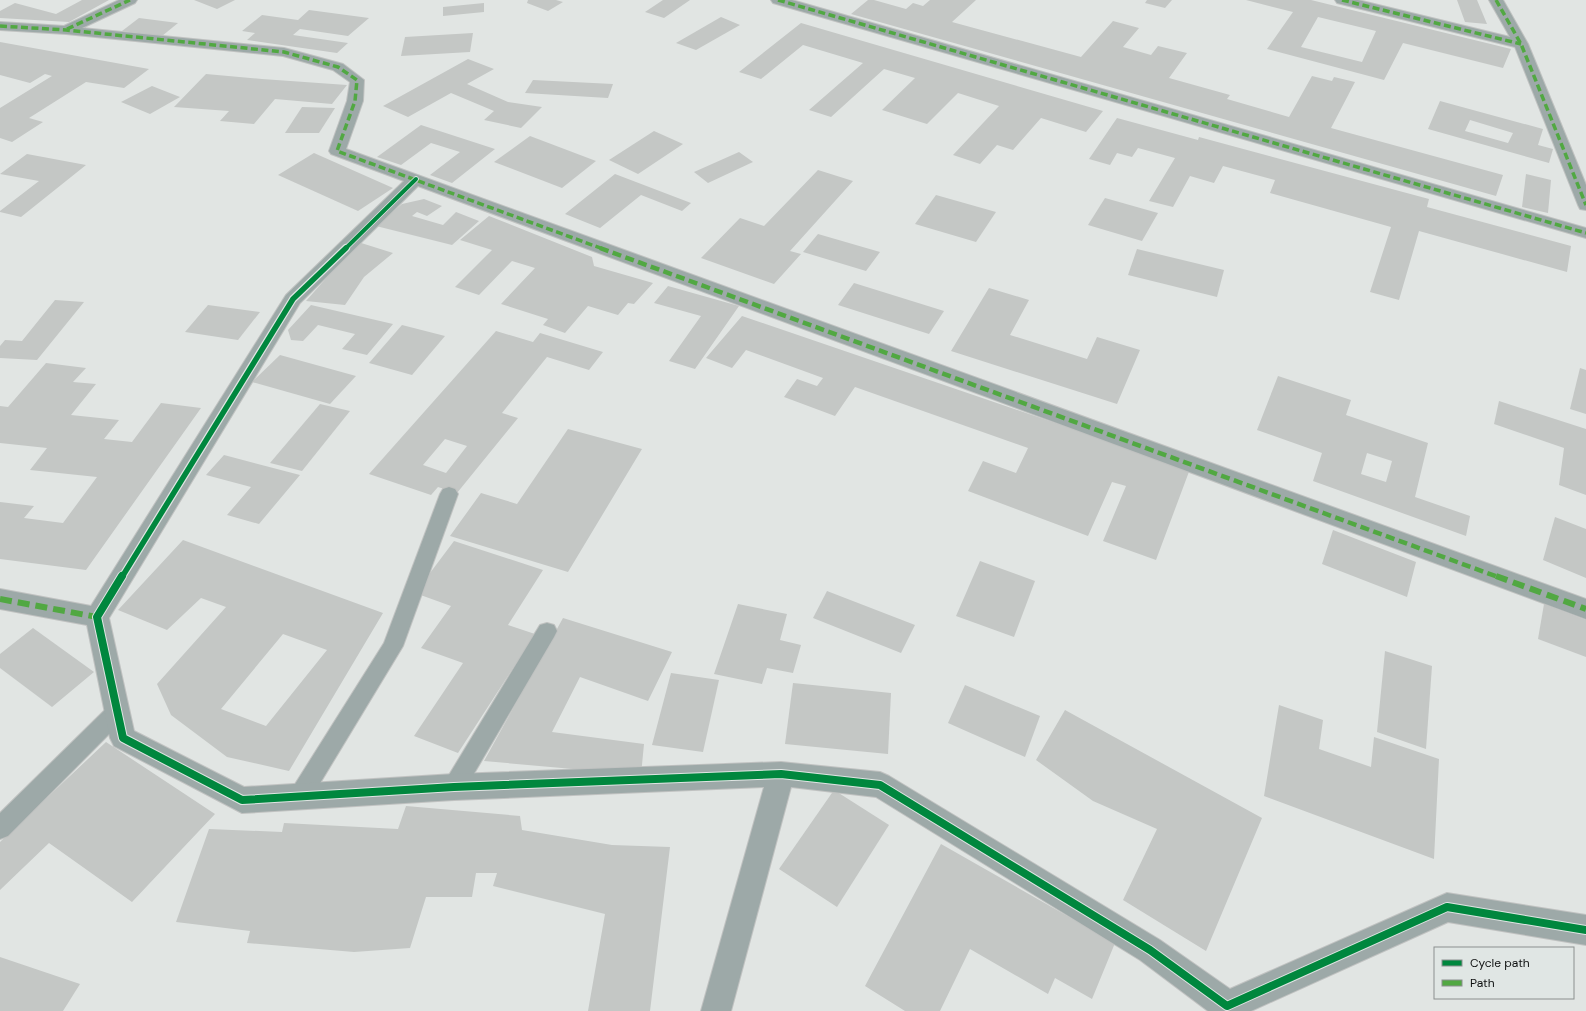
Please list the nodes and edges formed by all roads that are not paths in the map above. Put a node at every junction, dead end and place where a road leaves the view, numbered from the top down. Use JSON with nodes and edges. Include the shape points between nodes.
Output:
{"nodes":[{"id":1,"x":130,"y":0,"type":"edge"},
{"id":2,"x":778,"y":0,"type":"edge"},
{"id":3,"x":1342,"y":0,"type":"edge"},
{"id":4,"x":1496,"y":0,"type":"edge"},
{"id":5,"x":0,"y":26,"type":"edge"},
{"id":6,"x":66,"y":30,"type":"junction"},
{"id":7,"x":1521,"y":44,"type":"junction"},
{"id":8,"x":416,"y":179,"type":"junction"},
{"id":9,"x":1586,"y":205,"type":"edge"},
{"id":10,"x":1586,"y":233,"type":"edge"},
{"id":11,"x":449,"y":494,"type":"dead end"},
{"id":12,"x":0,"y":599,"type":"edge"},
{"id":13,"x":1586,"y":609,"type":"edge"},
{"id":14,"x":97,"y":617,"type":"junction"},
{"id":15,"x":547,"y":631,"type":"dead end"},
{"id":16,"x":117,"y":712,"type":"junction"},
{"id":17,"x":781,"y":774,"type":"junction"},
{"id":18,"x":454,"y":787,"type":"junction"},
{"id":19,"x":300,"y":796,"type":"junction"},
{"id":20,"x":0,"y":828,"type":"edge"},
{"id":21,"x":1586,"y":930,"type":"edge"},
{"id":22,"x":1225,"y":1008,"type":"edge"},
{"id":23,"x":716,"y":1011,"type":"edge"}],
"edges":[{"from":1,"to":6,"type":"street"},
{"from":2,"to":10,"type":"street"},
{"from":3,"to":7,"type":"street"},
{"from":4,"to":7,"type":"street"},
{"from":5,"to":6,"type":"street"},
{"from":6,"to":8,"type":"street","via":[[284,52],[338,67],[357,80],[355,101],[337,151]]},
{"from":7,"to":9,"type":"street"},
{"from":8,"to":13,"type":"street"},
{"from":8,"to":14,"type":"street","via":[[293,299]]},
{"from":11,"to":19,"type":"lane","via":[[393,646]]},
{"from":12,"to":14,"type":"street"},
{"from":14,"to":16,"type":"street"},
{"from":15,"to":18,"type":"lane"},
{"from":16,"to":19,"type":"street","via":[[123,738],[242,800]]},
{"from":16,"to":20,"type":"lane"},
{"from":17,"to":18,"type":"street"},
{"from":17,"to":22,"type":"street","via":[[880,785],[1150,950]]},
{"from":17,"to":23,"type":"street"},
{"from":18,"to":19,"type":"street"},
{"from":21,"to":22,"type":"street","via":[[1446,906]]}]}
